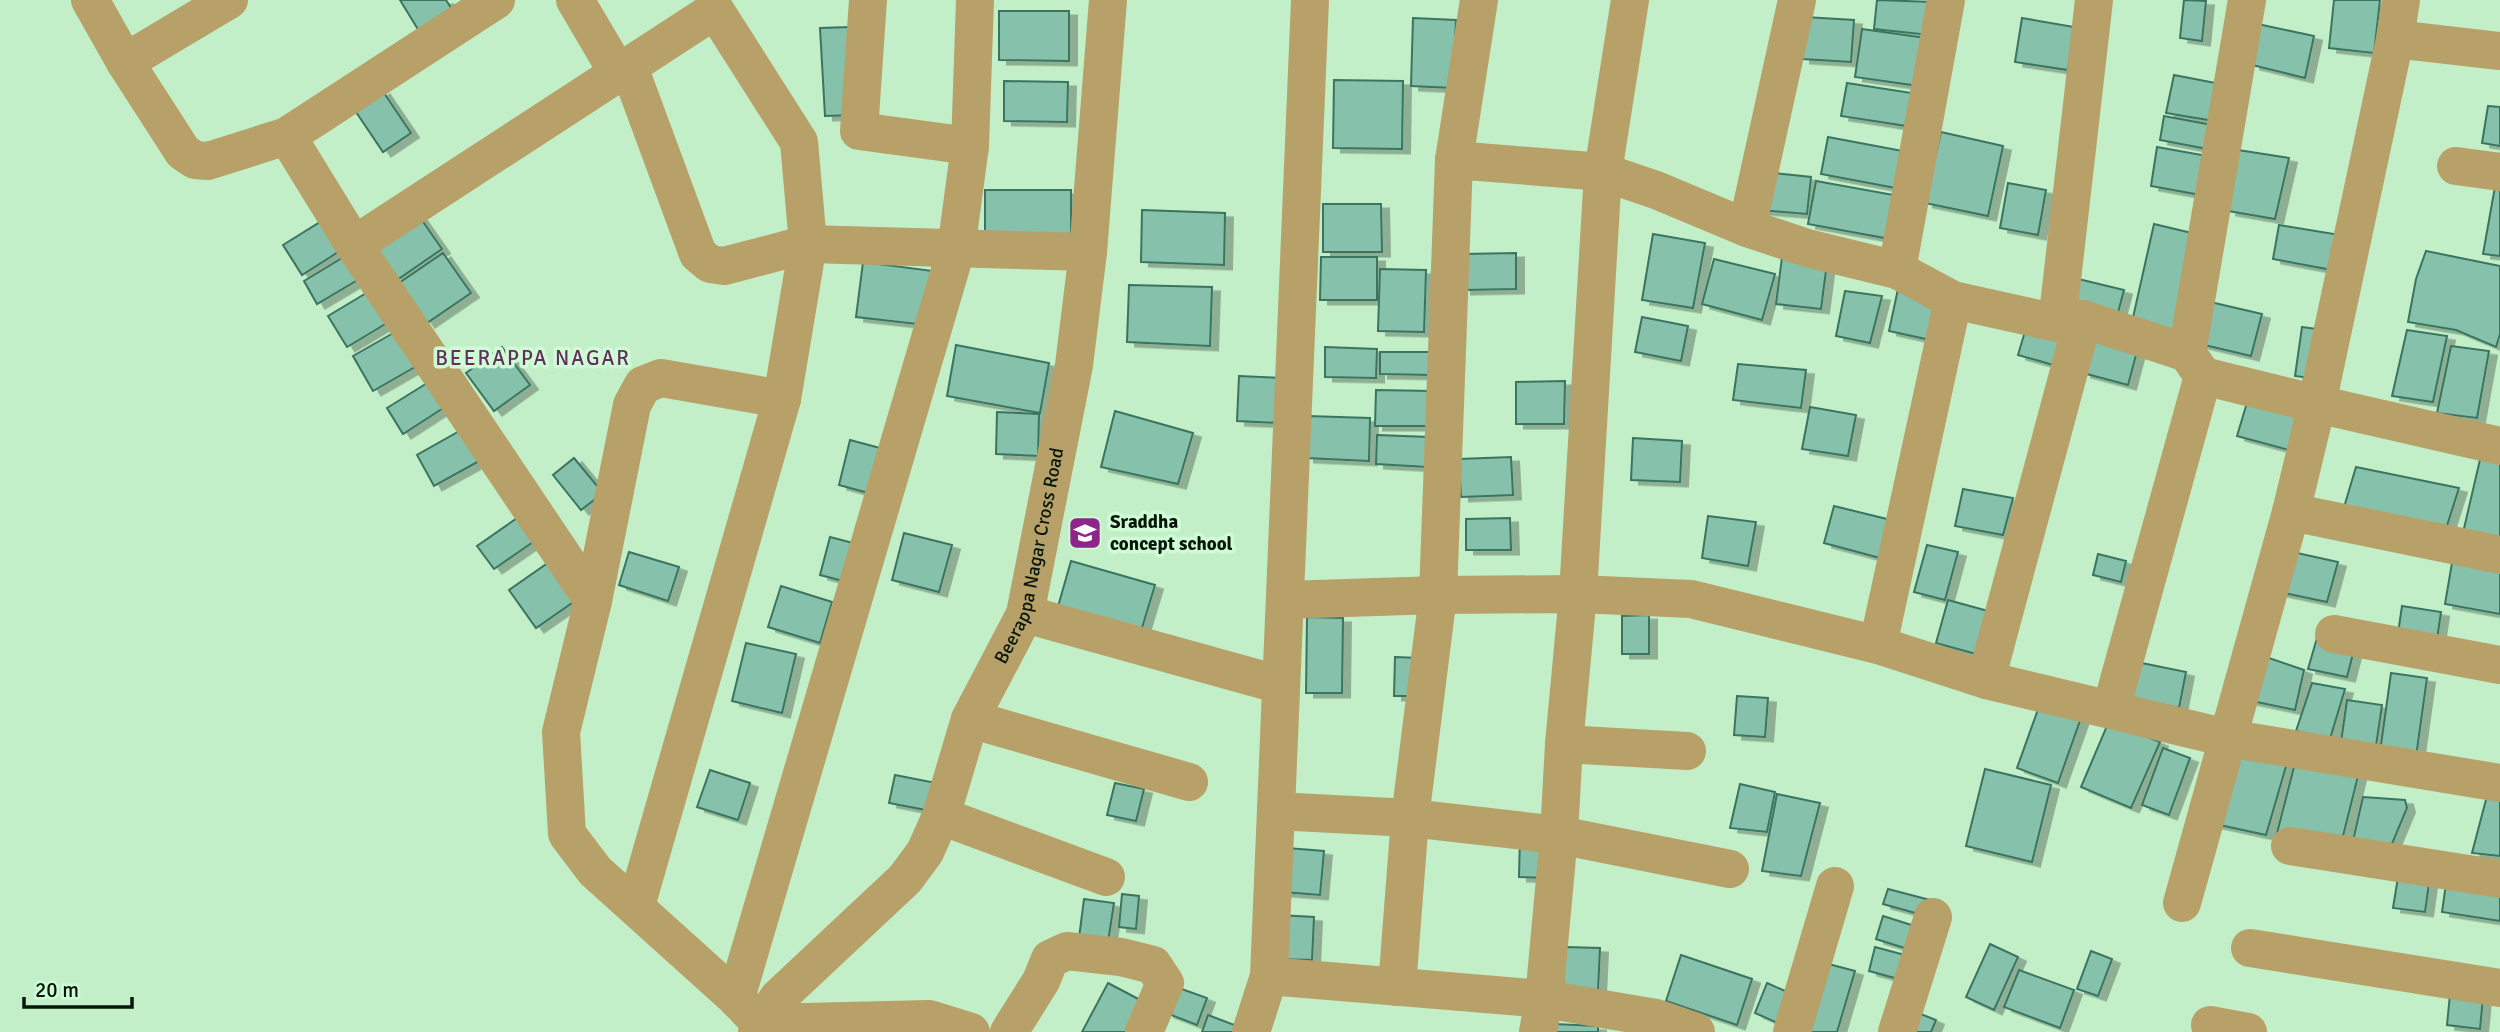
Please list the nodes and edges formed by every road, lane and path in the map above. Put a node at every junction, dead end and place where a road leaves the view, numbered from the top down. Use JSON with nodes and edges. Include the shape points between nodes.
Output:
{"nodes":[{"id":1,"x":90,"y":0,"type":"edge"},
{"id":2,"x":229,"y":0,"type":"edge"},
{"id":3,"x":496,"y":0,"type":"edge"},
{"id":4,"x":575,"y":0,"type":"edge"},
{"id":5,"x":868,"y":0,"type":"edge"},
{"id":6,"x":975,"y":0,"type":"edge"},
{"id":7,"x":1108,"y":0,"type":"edge"},
{"id":8,"x":1310,"y":0,"type":"edge"},
{"id":9,"x":1479,"y":0,"type":"edge"},
{"id":10,"x":1630,"y":0,"type":"edge"},
{"id":11,"x":1797,"y":0,"type":"edge"},
{"id":12,"x":1946,"y":0,"type":"edge"},
{"id":13,"x":2094,"y":0,"type":"edge"},
{"id":14,"x":2247,"y":0,"type":"edge"},
{"id":15,"x":2401,"y":0,"type":"edge"},
{"id":16,"x":724,"y":5,"type":"edge"},
{"id":17,"x":2396,"y":39,"type":"junction"},
{"id":18,"x":2500,"y":51,"type":"edge"},
{"id":19,"x":125,"y":62,"type":"junction"},
{"id":20,"x":623,"y":70,"type":"junction"},
{"id":21,"x":859,"y":131,"type":"junction"},
{"id":22,"x":287,"y":136,"type":"junction"},
{"id":23,"x":799,"y":142,"type":"junction"},
{"id":24,"x":970,"y":146,"type":"junction"},
{"id":25,"x":1454,"y":160,"type":"junction"},
{"id":26,"x":2456,"y":166,"type":"dead end"},
{"id":27,"x":1603,"y":172,"type":"junction"},
{"id":28,"x":2500,"y":172,"type":"edge"},
{"id":29,"x":1747,"y":228,"type":"junction"},
{"id":30,"x":808,"y":244,"type":"junction"},
{"id":31,"x":354,"y":245,"type":"junction"},
{"id":32,"x":956,"y":250,"type":"junction"},
{"id":33,"x":1088,"y":251,"type":"junction"},
{"id":34,"x":1897,"y":270,"type":"junction"},
{"id":35,"x":1953,"y":300,"type":"junction"},
{"id":36,"x":2070,"y":321,"type":"junction"},
{"id":37,"x":2195,"y":364,"type":"junction"},
{"id":38,"x":782,"y":399,"type":"junction"},
{"id":39,"x":2317,"y":404,"type":"junction"},
{"id":40,"x":2500,"y":446,"type":"edge"},
{"id":41,"x":2291,"y":512,"type":"junction"},
{"id":42,"x":2500,"y":555,"type":"edge"},
{"id":43,"x":1578,"y":594,"type":"junction"},
{"id":44,"x":1438,"y":595,"type":"junction"},
{"id":45,"x":1285,"y":600,"type":"junction"},
{"id":46,"x":593,"y":601,"type":"junction"},
{"id":47,"x":1026,"y":614,"type":"junction"},
{"id":48,"x":2334,"y":634,"type":"dead end"},
{"id":49,"x":1878,"y":645,"type":"junction"},
{"id":50,"x":2500,"y":665,"type":"edge"},
{"id":51,"x":1986,"y":680,"type":"junction"},
{"id":52,"x":1282,"y":685,"type":"junction"},
{"id":53,"x":2111,"y":709,"type":"junction"},
{"id":54,"x":971,"y":719,"type":"junction"},
{"id":55,"x":2227,"y":738,"type":"junction"},
{"id":56,"x":1564,"y":744,"type":"junction"},
{"id":57,"x":1687,"y":751,"type":"dead end"},
{"id":58,"x":1189,"y":782,"type":"dead end"},
{"id":59,"x":2500,"y":783,"type":"edge"},
{"id":60,"x":1276,"y":811,"type":"junction"},
{"id":61,"x":941,"y":816,"type":"junction"},
{"id":62,"x":1410,"y":818,"type":"junction"},
{"id":63,"x":1559,"y":835,"type":"junction"},
{"id":64,"x":2290,"y":846,"type":"dead end"},
{"id":65,"x":1730,"y":869,"type":"dead end"},
{"id":66,"x":1107,"y":877,"type":"dead end"},
{"id":67,"x":2500,"y":879,"type":"edge"},
{"id":68,"x":1835,"y":886,"type":"dead end"},
{"id":69,"x":2182,"y":903,"type":"dead end"},
{"id":70,"x":636,"y":906,"type":"junction"},
{"id":71,"x":1933,"y":917,"type":"dead end"},
{"id":72,"x":2250,"y":948,"type":"dead end"},
{"id":73,"x":1269,"y":976,"type":"junction"},
{"id":74,"x":1397,"y":987,"type":"junction"},
{"id":75,"x":2500,"y":988,"type":"edge"},
{"id":76,"x":1541,"y":1015,"type":"edge"},
{"id":77,"x":751,"y":1018,"type":"edge"},
{"id":78,"x":2210,"y":1025,"type":"dead end"},
{"id":79,"x":971,"y":1032,"type":"edge"},
{"id":80,"x":1009,"y":1032,"type":"edge"},
{"id":81,"x":1144,"y":1032,"type":"edge"},
{"id":82,"x":1251,"y":1032,"type":"edge"},
{"id":83,"x":1696,"y":1032,"type":"edge"},
{"id":84,"x":1792,"y":1032,"type":"edge"},
{"id":85,"x":1897,"y":1032,"type":"edge"},
{"id":86,"x":2248,"y":1032,"type":"edge"}],
"edges":[{"from":1,"to":19,"type":"street"},
{"from":2,"to":19,"type":"street"},
{"from":3,"to":22,"type":"street"},
{"from":4,"to":20,"type":"street"},
{"from":5,"to":21,"type":"street"},
{"from":6,"to":24,"type":"street"},
{"from":7,"to":33,"type":"street","name":"Beerappa Nagar Cross Road"},
{"from":8,"to":45,"type":"street"},
{"from":9,"to":25,"type":"street"},
{"from":10,"to":27,"type":"street"},
{"from":11,"to":29,"type":"street"},
{"from":12,"to":34,"type":"street"},
{"from":13,"to":36,"type":"street"},
{"from":14,"to":37,"type":"street"},
{"from":15,"to":17,"type":"street"},
{"from":16,"to":20,"type":"street"},
{"from":16,"to":23,"type":"street"},
{"from":17,"to":18,"type":"street"},
{"from":17,"to":39,"type":"street"},
{"from":19,"to":22,"type":"street","via":[[183,152],[195,160],[208,161]]},
{"from":20,"to":30,"type":"street","via":[[698,254],[710,264],[724,266]]},
{"from":20,"to":31,"type":"street"},
{"from":21,"to":23,"type":"street"},
{"from":21,"to":24,"type":"street"},
{"from":22,"to":31,"type":"street"},
{"from":23,"to":30,"type":"street"},
{"from":24,"to":32,"type":"street"},
{"from":25,"to":27,"type":"street"},
{"from":25,"to":44,"type":"street"},
{"from":26,"to":28,"type":"street"},
{"from":27,"to":29,"type":"street"},
{"from":27,"to":43,"type":"street"},
{"from":29,"to":34,"type":"street"},
{"from":30,"to":32,"type":"street"},
{"from":30,"to":38,"type":"street"},
{"from":31,"to":46,"type":"street"},
{"from":32,"to":33,"type":"street"},
{"from":32,"to":77,"type":"street"},
{"from":33,"to":47,"type":"street","name":"Beerappa Nagar Cross Road","via":[[1074,365]]},
{"from":34,"to":35,"type":"street"},
{"from":35,"to":36,"type":"street"},
{"from":35,"to":49,"type":"street"},
{"from":36,"to":37,"type":"street"},
{"from":36,"to":51,"type":"street"},
{"from":37,"to":39,"type":"street"},
{"from":37,"to":53,"type":"street"},
{"from":38,"to":46,"type":"street","via":[[661,379],[643,385],[632,405]]},
{"from":38,"to":70,"type":"street"},
{"from":39,"to":40,"type":"street"},
{"from":39,"to":41,"type":"street"},
{"from":41,"to":42,"type":"street"},
{"from":41,"to":55,"type":"street"},
{"from":43,"to":44,"type":"street"},
{"from":43,"to":49,"type":"street","via":[[1691,599]]},
{"from":43,"to":56,"type":"street"},
{"from":44,"to":45,"type":"street"},
{"from":44,"to":62,"type":"street"},
{"from":45,"to":52,"type":"street"},
{"from":46,"to":70,"type":"street","via":[[561,732],[567,834],[595,872]]},
{"from":47,"to":52,"type":"street"},
{"from":47,"to":54,"type":"street","name":"Beerappa Nagar Cross Road"},
{"from":48,"to":50,"type":"street"},
{"from":49,"to":51,"type":"street"},
{"from":51,"to":53,"type":"street"},
{"from":52,"to":60,"type":"street"},
{"from":53,"to":55,"type":"street"},
{"from":54,"to":58,"type":"street"},
{"from":54,"to":61,"type":"street","name":"Beerappa Nagar Cross Road"},
{"from":55,"to":59,"type":"street"},
{"from":55,"to":69,"type":"street"},
{"from":56,"to":57,"type":"street"},
{"from":56,"to":63,"type":"street"},
{"from":60,"to":62,"type":"street"},
{"from":60,"to":73,"type":"street"},
{"from":61,"to":66,"type":"street"},
{"from":61,"to":77,"type":"street","name":"Beerappa Nagar Cross Road","via":[[925,852],[905,879]]},
{"from":62,"to":63,"type":"street"},
{"from":62,"to":74,"type":"street"},
{"from":63,"to":65,"type":"street"},
{"from":63,"to":76,"type":"street"},
{"from":64,"to":67,"type":"street"},
{"from":68,"to":84,"type":"street"},
{"from":70,"to":77,"type":"street"},
{"from":71,"to":85,"type":"street"},
{"from":72,"to":75,"type":"street"},
{"from":73,"to":74,"type":"street"},
{"from":73,"to":82,"type":"street"},
{"from":74,"to":76,"type":"street"},
{"from":76,"to":83,"type":"street","via":[[1656,1018]]},
{"from":77,"to":79,"type":"street","via":[[929,1019]]},
{"from":78,"to":86,"type":"street"},
{"from":80,"to":81,"type":"street","via":[[1041,981],[1049,959],[1066,951],[1153,965],[1165,983]]}]}
